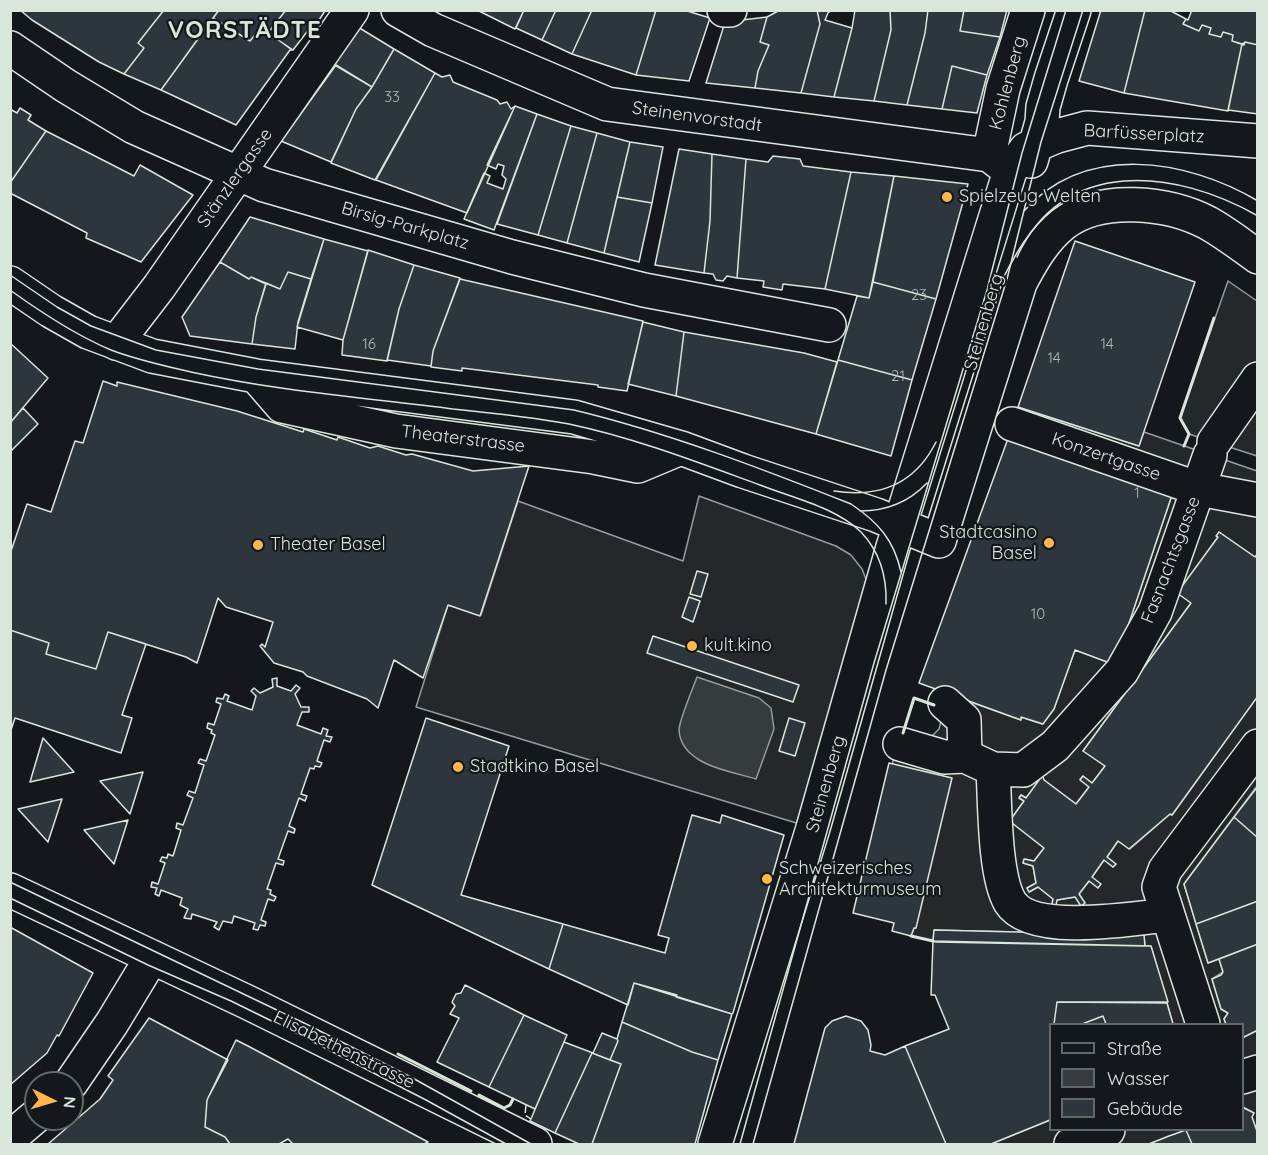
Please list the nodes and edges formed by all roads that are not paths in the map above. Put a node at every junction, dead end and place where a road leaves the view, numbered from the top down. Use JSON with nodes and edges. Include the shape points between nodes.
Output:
{"nodes":[{"id":1,"x":352,"y":10,"type":"edge"},
{"id":2,"x":398,"y":10,"type":"edge"},
{"id":3,"x":724,"y":10,"type":"edge"},
{"id":4,"x":730,"y":10,"type":"edge"},
{"id":5,"x":1029,"y":10,"type":"edge"},
{"id":6,"x":1074,"y":10,"type":"edge"},
{"id":7,"x":10,"y":48,"type":"edge"},
{"id":8,"x":1045,"y":134,"type":"junction"},
{"id":9,"x":1257,"y":141,"type":"edge"},
{"id":10,"x":999,"y":163,"type":"junction"},
{"id":11,"x":238,"y":174,"type":"junction"},
{"id":12,"x":1257,"y":257,"type":"edge"},
{"id":13,"x":10,"y":283,"type":"edge"},
{"id":14,"x":829,"y":325,"type":"dead end"},
{"id":15,"x":116,"y":343,"type":"junction"},
{"id":16,"x":1257,"y":379,"type":"edge"},
{"id":17,"x":1012,"y":424,"type":"dead end"},
{"id":18,"x":1199,"y":489,"type":"junction"},
{"id":19,"x":1257,"y":500,"type":"edge"},
{"id":20,"x":921,"y":534,"type":"junction"},
{"id":21,"x":945,"y":703,"type":"dead end"},
{"id":22,"x":900,"y":744,"type":"dead end"},
{"id":23,"x":1257,"y":746,"type":"edge"},
{"id":24,"x":979,"y":763,"type":"junction"},
{"id":25,"x":10,"y":890,"type":"edge"},
{"id":26,"x":1166,"y":915,"type":"junction"},
{"id":27,"x":152,"y":957,"type":"junction"},
{"id":28,"x":1203,"y":1023,"type":"edge"},
{"id":29,"x":78,"y":1071,"type":"edge"},
{"id":30,"x":24,"y":1126,"type":"edge"},
{"id":31,"x":1105,"y":1131,"type":"edge"},
{"id":32,"x":10,"y":1138,"type":"edge"},
{"id":33,"x":492,"y":1144,"type":"edge"},
{"id":34,"x":535,"y":1144,"type":"edge"},
{"id":35,"x":715,"y":1144,"type":"edge"},
{"id":36,"x":1071,"y":1144,"type":"edge"}],
"edges":[{"from":1,"to":11,"type":"street","name":"Stänzlergasse"},
{"from":2,"to":10,"type":"street","name":"Steinenvorstadt","via":[[433,30],[607,104]]},
{"from":3,"to":4,"type":"street"},
{"from":5,"to":10,"type":"street","name":"Kohlenberg","via":[[1003,88]]},
{"from":6,"to":8,"type":"street","via":[[1043,108]]},
{"from":7,"to":11,"type":"street","name":"Birsig-Parkplatz","via":[[134,127]]},
{"from":8,"to":9,"type":"street","name":"Barfüsserplatz","via":[[1087,128]]},
{"from":8,"to":10,"type":"street","name":"Barfüsserplatz","via":[[1022,153]]},
{"from":8,"to":20,"type":"street","name":"Steinenberg"},
{"from":10,"to":20,"type":"street","name":"Steinenberg"},
{"from":11,"to":14,"type":"street","name":"Birsig-Parkplatz","via":[[512,257],[644,290]]},
{"from":11,"to":15,"type":"street","name":"Stänzlergasse"},
{"from":12,"to":20,"type":"street","name":"Steinenberg","via":[[1207,222],[1162,208],[1103,206],[1064,224],[1035,256],[1020,283]]},
{"from":13,"to":15,"type":"street","name":"Theaterstrasse","via":[[88,332]]},
{"from":15,"to":20,"type":"street","name":"Theaterstrasse","via":[[152,356],[256,376],[574,417],[681,448]]},
{"from":16,"to":18,"type":"street","via":[[1212,449]]},
{"from":17,"to":18,"type":"street","name":"Konzertgasse"},
{"from":18,"to":19,"type":"street","name":"Konzertgasse"},
{"from":18,"to":24,"type":"street","name":"Fasnachtsgasse","via":[[1155,612],[1122,671],[1055,746],[1023,770]]},
{"from":20,"to":35,"type":"street","name":"Steinenberg","via":[[820,805]]},
{"from":21,"to":24,"type":"street","via":[[964,720]]},
{"from":22,"to":24,"type":"street","name":"Fasnachtsgasse"},
{"from":23,"to":26,"type":"street","via":[[1165,870],[1159,886]]},
{"from":24,"to":26,"type":"street","via":[[998,863],[1010,903],[1027,916],[1063,922],[1096,924]]},
{"from":25,"to":27,"type":"street","name":"Elisabethenstrasse"},
{"from":26,"to":28,"type":"street"},
{"from":27,"to":29,"type":"street"},
{"from":27,"to":33,"type":"street","name":"Elisabethenstrasse","via":[[249,1021]]},
{"from":27,"to":34,"type":"street","name":"Elisabethenstrasse"},
{"from":30,"to":32,"type":"street"},
{"from":31,"to":36,"type":"street"}]}
